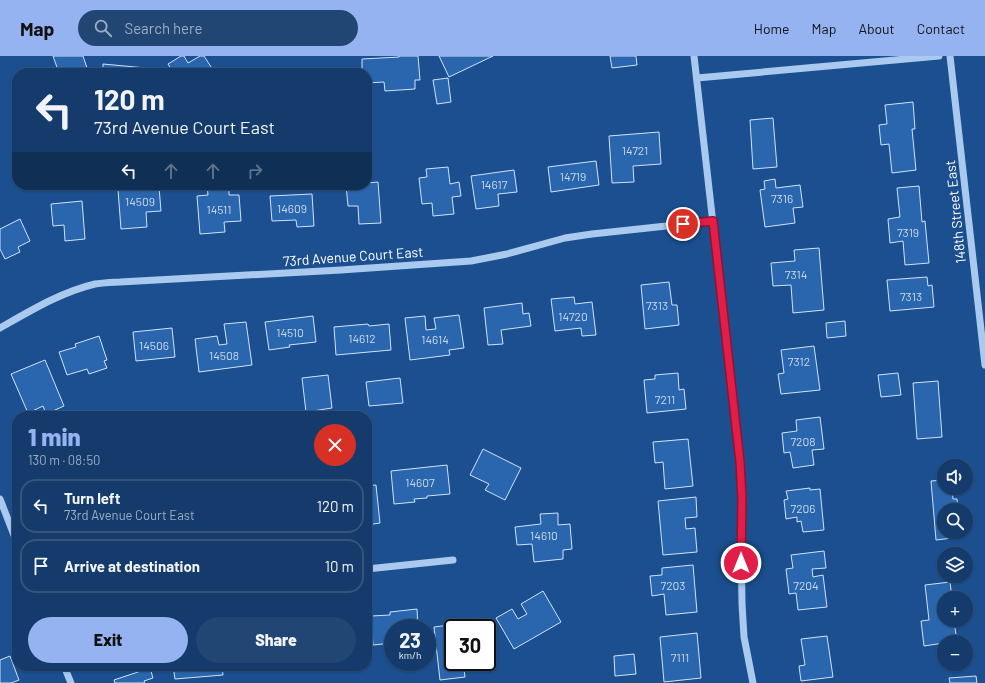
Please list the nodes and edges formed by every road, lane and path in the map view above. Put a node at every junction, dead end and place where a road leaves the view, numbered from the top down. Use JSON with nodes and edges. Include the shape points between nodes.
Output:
{"nodes":[{"id":1,"x":694,"y":56,"type":"edge"},
{"id":2,"x":939,"y":56,"type":"edge"},
{"id":3,"x":950,"y":56,"type":"edge"},
{"id":4,"x":697,"y":78,"type":"junction"},
{"id":5,"x":713,"y":221,"type":"junction"},
{"id":6,"x":0,"y":328,"type":"edge"},
{"id":7,"x":985,"y":365,"type":"edge"},
{"id":8,"x":0,"y":499,"type":"edge"},
{"id":9,"x":12,"y":530,"type":"edge"},
{"id":10,"x":453,"y":560,"type":"dead end"},
{"id":11,"x":372,"y":568,"type":"edge"},
{"id":12,"x":66,"y":671,"type":"edge"},
{"id":13,"x":71,"y":683,"type":"edge"},
{"id":14,"x":753,"y":683,"type":"edge"}],
"edges":[{"from":1,"to":4,"type":"street"},
{"from":2,"to":4,"type":"street"},
{"from":3,"to":7,"type":"street","name":"148th Street East"},
{"from":4,"to":5,"type":"street"},
{"from":5,"to":6,"type":"street","name":"73rd Avenue Court East","via":[[565,238],[471,261],[96,284],[57,298]]},
{"from":5,"to":14,"type":"street","via":[[740,462],[742,604],[744,637]]},
{"from":8,"to":9,"type":"street"},
{"from":10,"to":11,"type":"street"},
{"from":12,"to":13,"type":"street"}]}
